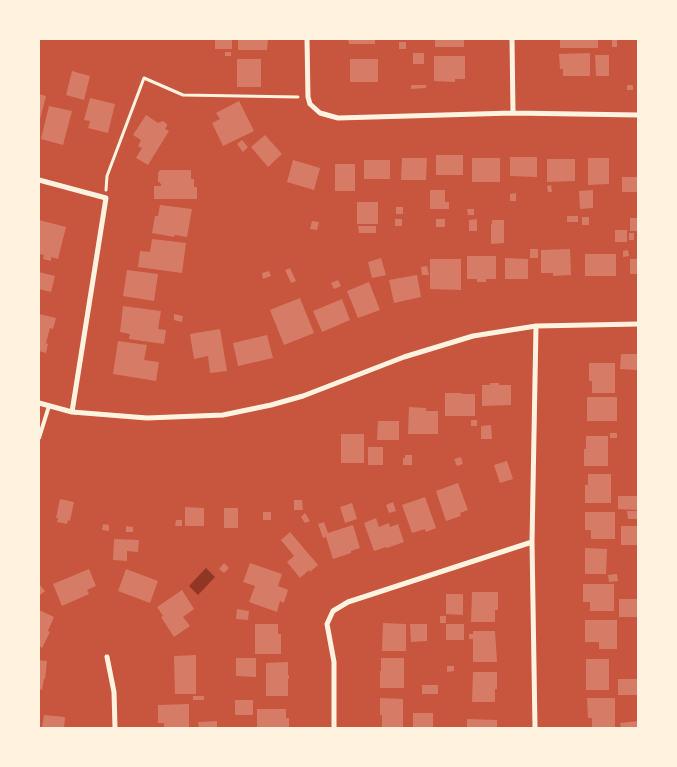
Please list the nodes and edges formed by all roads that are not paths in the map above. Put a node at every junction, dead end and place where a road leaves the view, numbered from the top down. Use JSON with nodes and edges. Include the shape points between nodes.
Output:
{"nodes":[{"id":1,"x":307,"y":39,"type":"edge"},
{"id":2,"x":512,"y":39,"type":"edge"},
{"id":3,"x":513,"y":113,"type":"junction"},
{"id":4,"x":638,"y":114,"type":"edge"},
{"id":5,"x":39,"y":180,"type":"edge"},
{"id":6,"x":638,"y":324,"type":"edge"},
{"id":7,"x":536,"y":326,"type":"junction"},
{"id":8,"x":39,"y":403,"type":"edge"},
{"id":9,"x":49,"y":406,"type":"junction"},
{"id":10,"x":72,"y":412,"type":"junction"},
{"id":11,"x":39,"y":438,"type":"edge"},
{"id":12,"x":532,"y":542,"type":"junction"},
{"id":13,"x":107,"y":657,"type":"dead end"},
{"id":14,"x":115,"y":728,"type":"edge"},
{"id":15,"x":334,"y":728,"type":"edge"},
{"id":16,"x":535,"y":728,"type":"edge"}],
"edges":[{"from":1,"to":3,"type":"street","via":[[308,97],[310,104],[320,113],[338,118]]},
{"from":2,"to":3,"type":"street"},
{"from":3,"to":4,"type":"street"},
{"from":5,"to":10,"type":"street","via":[[106,198]]},
{"from":6,"to":7,"type":"street"},
{"from":7,"to":10,"type":"street","via":[[473,336],[404,357],[303,396],[223,415],[147,418]]},
{"from":7,"to":12,"type":"street"},
{"from":8,"to":9,"type":"street"},
{"from":9,"to":10,"type":"street"},
{"from":9,"to":11,"type":"lane"},
{"from":12,"to":15,"type":"street","via":[[348,602],[333,610],[328,624],[334,662]]},
{"from":12,"to":16,"type":"street"},
{"from":13,"to":14,"type":"street","via":[[114,692]]}]}
